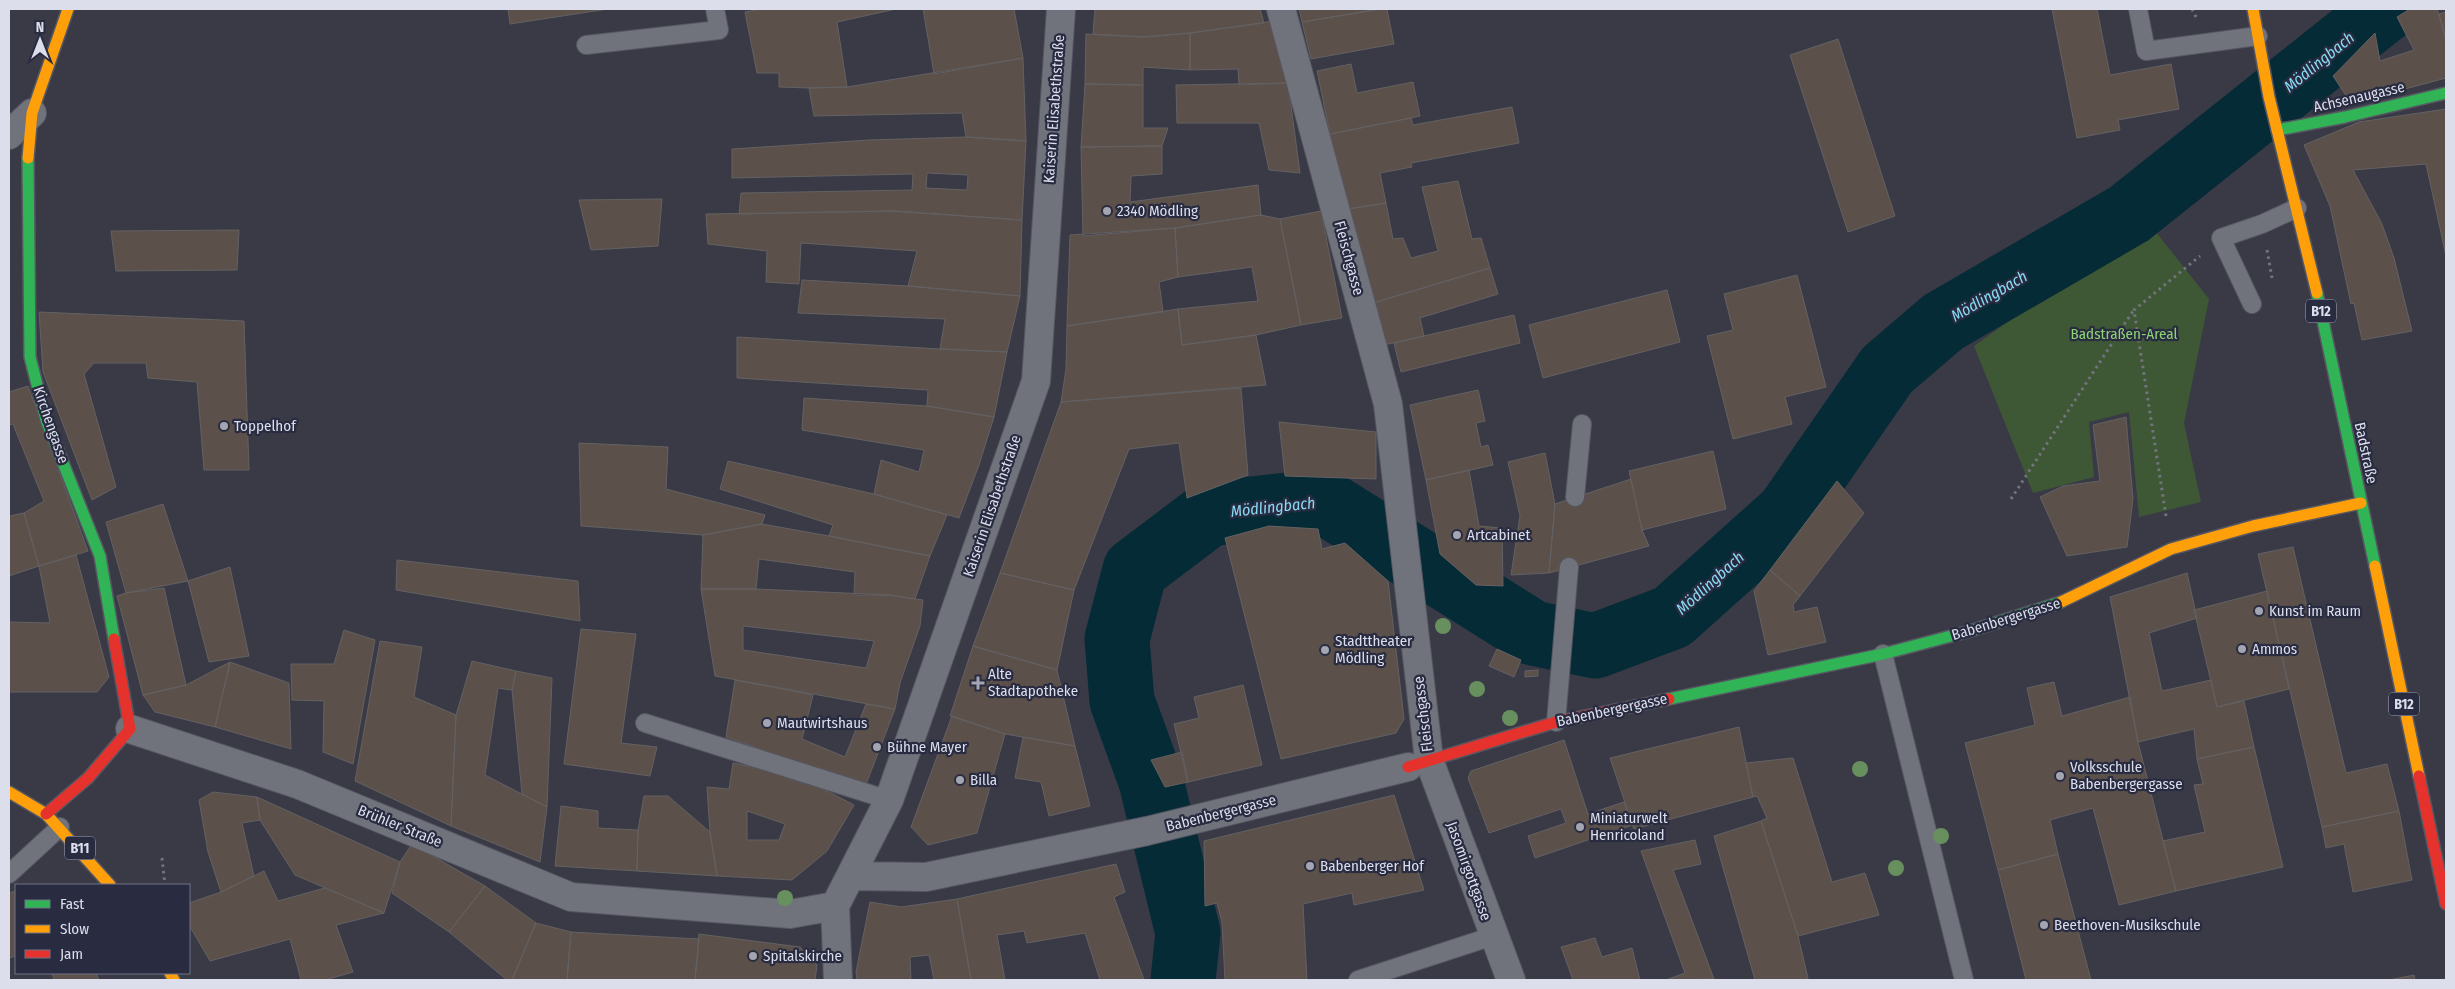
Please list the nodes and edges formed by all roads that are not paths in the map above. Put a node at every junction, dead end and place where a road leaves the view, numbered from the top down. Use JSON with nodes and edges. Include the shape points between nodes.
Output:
{"nodes":[{"id":1,"x":68,"y":9,"type":"edge"},
{"id":2,"x":715,"y":9,"type":"edge"},
{"id":3,"x":1061,"y":9,"type":"edge"},
{"id":4,"x":1281,"y":9,"type":"edge"},
{"id":5,"x":2138,"y":9,"type":"edge"},
{"id":6,"x":2253,"y":9,"type":"edge"},
{"id":7,"x":2258,"y":36,"type":"junction"},
{"id":8,"x":586,"y":45,"type":"dead end"},
{"id":9,"x":2446,"y":93,"type":"edge"},
{"id":10,"x":32,"y":113,"type":"junction"},
{"id":11,"x":2276,"y":125,"type":"junction"},
{"id":12,"x":9,"y":135,"type":"edge"},
{"id":13,"x":2297,"y":208,"type":"junction"},
{"id":14,"x":2252,"y":304,"type":"dead end"},
{"id":15,"x":1582,"y":424,"type":"dead end"},
{"id":16,"x":1575,"y":497,"type":"dead end"},
{"id":17,"x":2361,"y":503,"type":"junction"},
{"id":18,"x":1569,"y":567,"type":"dead end"},
{"id":19,"x":1883,"y":654,"type":"junction"},
{"id":20,"x":1556,"y":722,"type":"junction"},
{"id":21,"x":645,"y":723,"type":"dead end"},
{"id":22,"x":130,"y":729,"type":"junction"},
{"id":23,"x":1418,"y":764,"type":"junction"},
{"id":24,"x":9,"y":792,"type":"edge"},
{"id":25,"x":889,"y":800,"type":"junction"},
{"id":26,"x":46,"y":814,"type":"junction"},
{"id":27,"x":60,"y":827,"type":"junction"},
{"id":28,"x":9,"y":874,"type":"edge"},
{"id":29,"x":852,"y":876,"type":"junction"},
{"id":30,"x":109,"y":884,"type":"edge"},
{"id":31,"x":2446,"y":904,"type":"edge"},
{"id":32,"x":836,"y":906,"type":"junction"},
{"id":33,"x":1494,"y":936,"type":"junction"},
{"id":34,"x":838,"y":980,"type":"edge"},
{"id":35,"x":1358,"y":980,"type":"edge"},
{"id":36,"x":1511,"y":980,"type":"edge"},
{"id":37,"x":1964,"y":980,"type":"edge"}],
"edges":[{"from":1,"to":10,"type":"street","name":"Kirchengasse"},
{"from":2,"to":8,"type":"lane","via":[[719,30]]},
{"from":3,"to":25,"type":"street","name":"Kaiserin Elisabethstraße","via":[[1036,381]]},
{"from":4,"to":23,"type":"street","name":"Fleischgasse","via":[[1388,404],[1412,608]]},
{"from":5,"to":7,"type":"lane","via":[[2146,51]]},
{"from":6,"to":7,"type":"street","name":"Badstraße","number":"B12"},
{"from":7,"to":11,"type":"street","name":"Badstraße","number":"B12"},
{"from":9,"to":11,"type":"street","name":"Achsenaugasse","via":[[2345,117]]},
{"from":10,"to":12,"type":"street","name":"Kirchengasse"},
{"from":10,"to":22,"type":"street","name":"Kirchengasse","via":[[27,170],[30,357],[46,420],[100,556]]},
{"from":11,"to":13,"type":"street","name":"Badstraße","number":"B12"},
{"from":13,"to":14,"type":"lane","via":[[2222,238]]},
{"from":13,"to":17,"type":"street","name":"Badstraße","number":"B12"},
{"from":15,"to":16,"type":"lane"},
{"from":17,"to":19,"type":"street","name":"Babenbergergasse","via":[[2253,526],[2171,549],[2053,606]]},
{"from":17,"to":31,"type":"street","name":"Badstraße","number":"B12"},
{"from":18,"to":20,"type":"lane"},
{"from":19,"to":20,"type":"street","name":"Babenbergergasse"},
{"from":19,"to":37,"type":"lane"},
{"from":20,"to":23,"type":"street","name":"Babenbergergasse"},
{"from":21,"to":25,"type":"lane"},
{"from":22,"to":26,"type":"street","via":[[88,778]]},
{"from":22,"to":32,"type":"street","name":"Brühler Straße","via":[[297,784],[571,896],[790,914]]},
{"from":23,"to":29,"type":"street","name":"Babenbergergasse","via":[[1147,831],[926,877]]},
{"from":23,"to":33,"type":"street","name":"Jasomirgottgasse"},
{"from":24,"to":26,"type":"street","number":"B11"},
{"from":25,"to":29,"type":"street","name":"Kaiserin Elisabethstraße"},
{"from":26,"to":27,"type":"street","number":"B11"},
{"from":27,"to":28,"type":"lane"},
{"from":27,"to":30,"type":"street","number":"B11"},
{"from":29,"to":32,"type":"street","name":"Kaiserin Elisabethstraße"},
{"from":32,"to":34,"type":"street","name":"Kaiserin Elisabethstraße"},
{"from":33,"to":35,"type":"lane"},
{"from":33,"to":36,"type":"street","name":"Jasomirgottgasse"}]}
